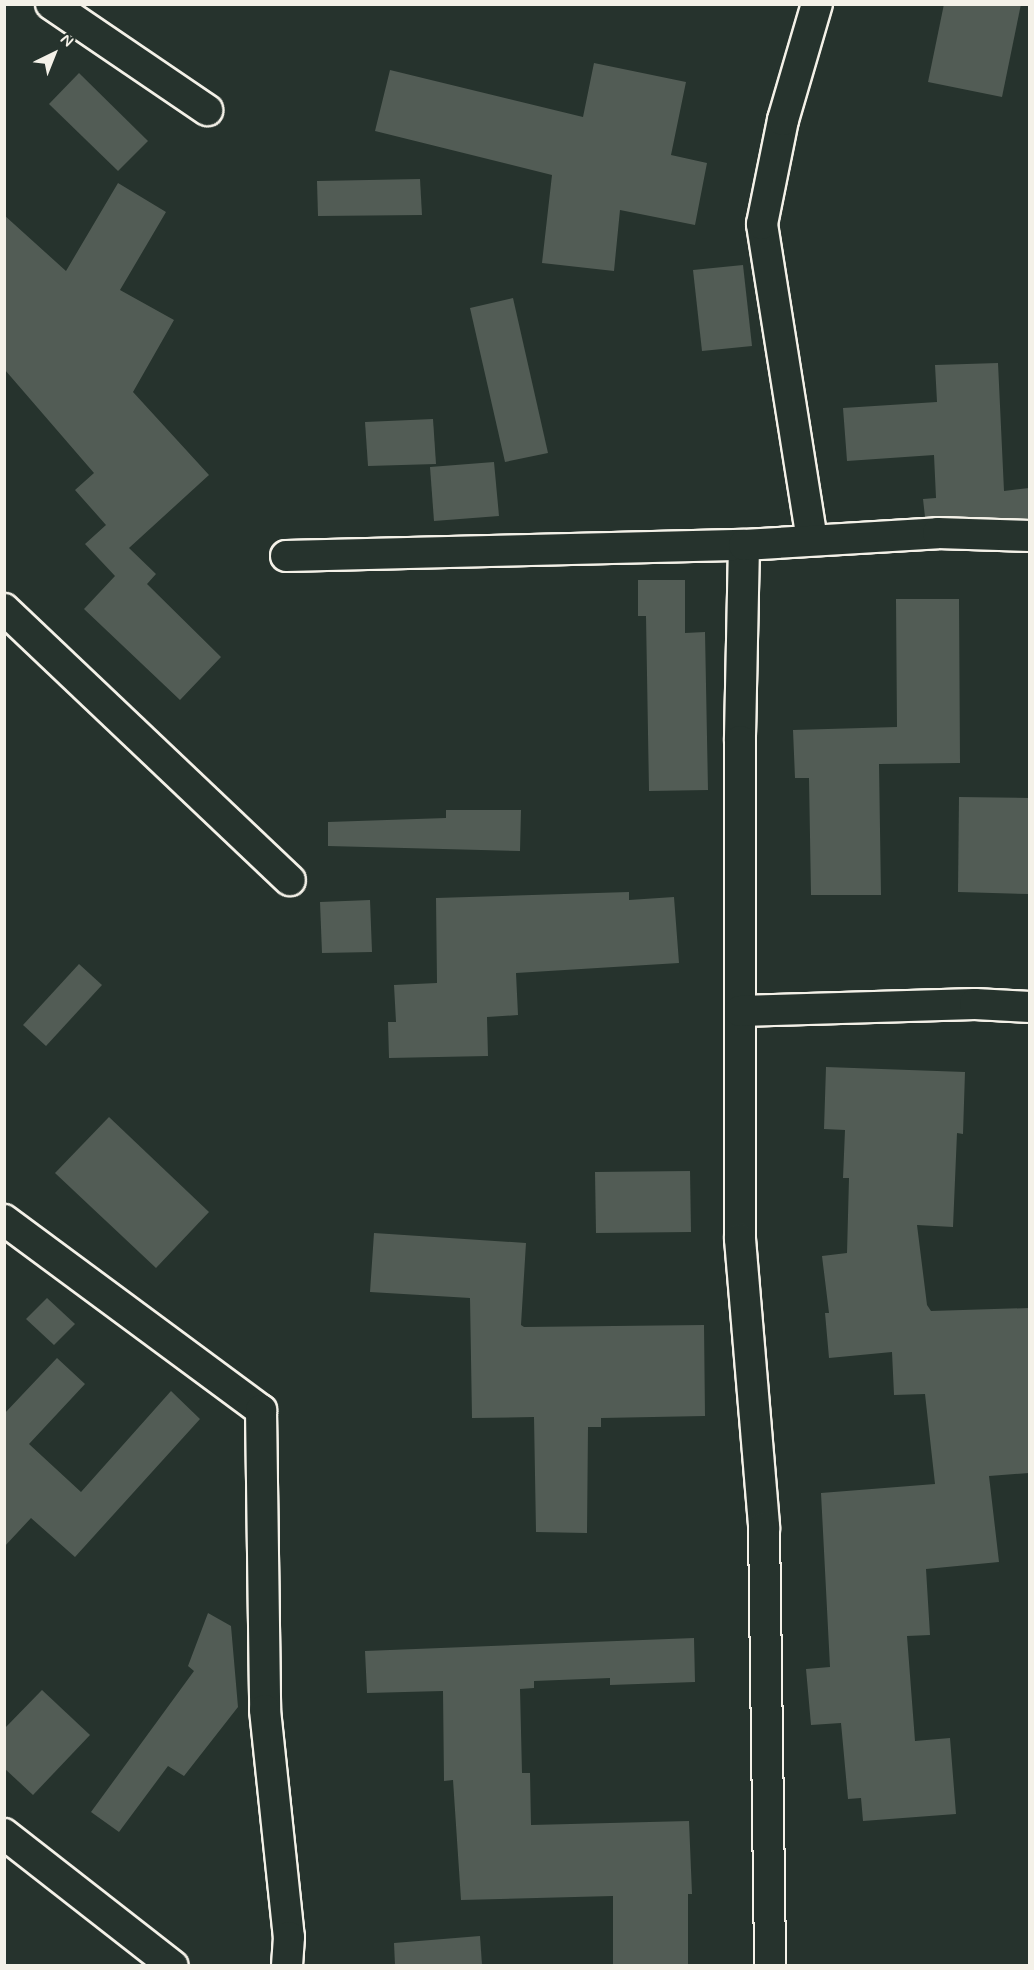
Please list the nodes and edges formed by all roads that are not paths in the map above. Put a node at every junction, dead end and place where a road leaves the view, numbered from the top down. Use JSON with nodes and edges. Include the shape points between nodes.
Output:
{"nodes":[{"id":1,"x":51,"y":4,"type":"edge"},
{"id":2,"x":818,"y":4,"type":"edge"},
{"id":3,"x":207,"y":110,"type":"dead end"},
{"id":4,"x":1029,"y":536,"type":"edge"},
{"id":5,"x":812,"y":540,"type":"junction"},
{"id":6,"x":744,"y":544,"type":"junction"},
{"id":7,"x":286,"y":556,"type":"dead end"},
{"id":8,"x":4,"y":609,"type":"edge"},
{"id":9,"x":290,"y":880,"type":"dead end"},
{"id":10,"x":1029,"y":1007,"type":"edge"},
{"id":11,"x":740,"y":1011,"type":"junction"},
{"id":12,"x":4,"y":1220,"type":"edge"},
{"id":13,"x":4,"y":1834,"type":"edge"},
{"id":14,"x":173,"y":1965,"type":"edge"},
{"id":15,"x":287,"y":1965,"type":"edge"},
{"id":16,"x":770,"y":1965,"type":"edge"}],
"edges":[{"from":1,"to":3,"type":"street"},
{"from":2,"to":5,"type":"street","via":[[783,120],[762,224]]},
{"from":4,"to":5,"type":"street","via":[[938,533]]},
{"from":5,"to":6,"type":"street"},
{"from":6,"to":7,"type":"street"},
{"from":6,"to":11,"type":"street"},
{"from":8,"to":9,"type":"street"},
{"from":10,"to":11,"type":"street","via":[[975,1004]]},
{"from":11,"to":16,"type":"street","via":[[740,1239],[764,1527]]},
{"from":12,"to":15,"type":"street","via":[[261,1410],[265,1710],[289,1937]]},
{"from":13,"to":14,"type":"street"}]}
